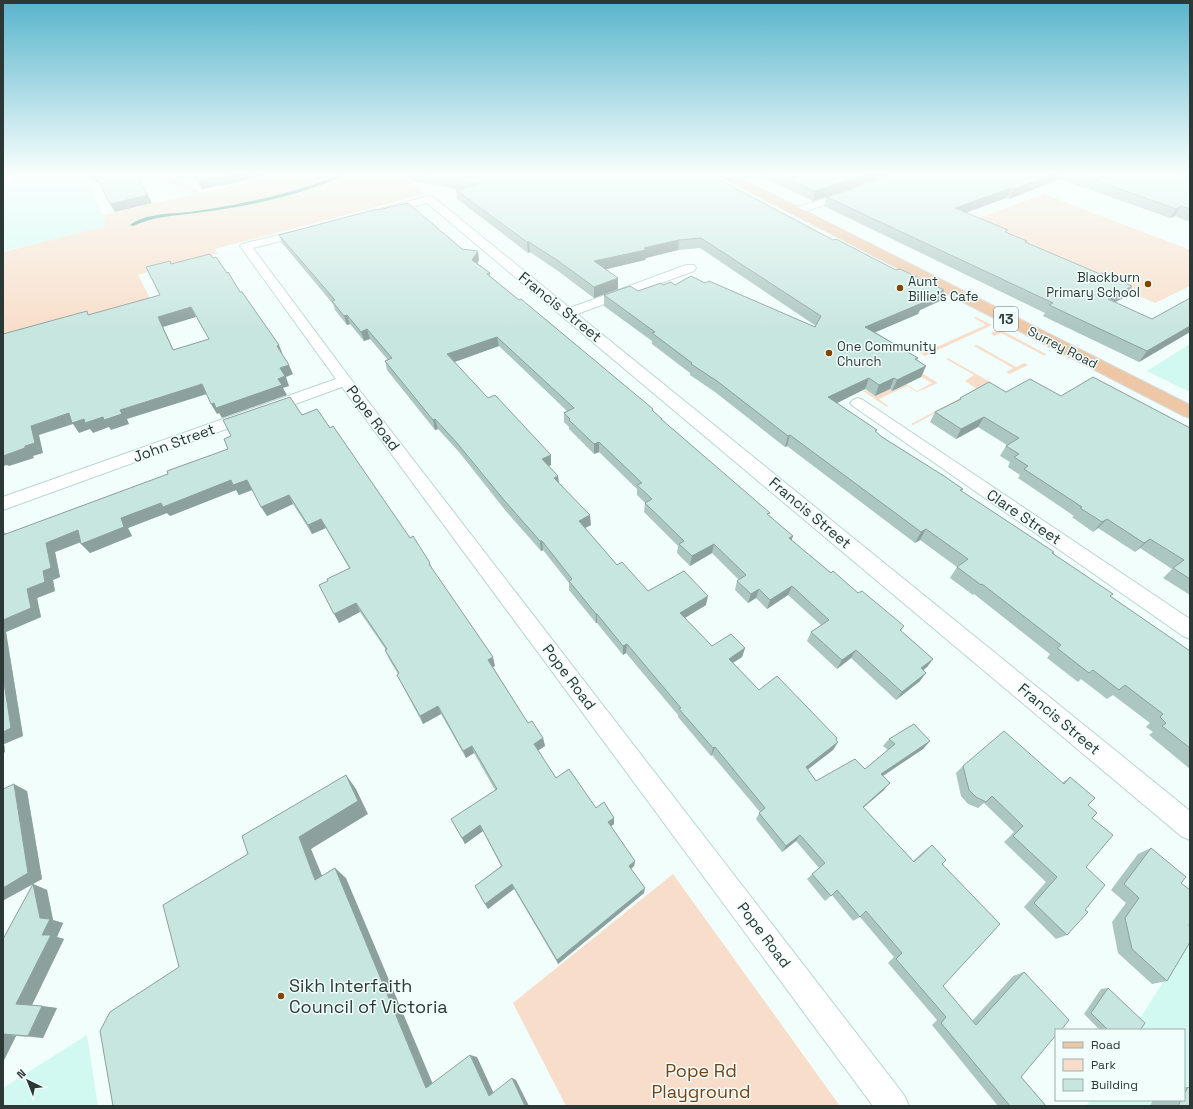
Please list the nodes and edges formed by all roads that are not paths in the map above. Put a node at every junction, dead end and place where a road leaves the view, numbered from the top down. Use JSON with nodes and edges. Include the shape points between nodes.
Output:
{"nodes":[{"id":1,"x":462,"y":226,"type":"edge"},
{"id":2,"x":825,"y":226,"type":"edge"},
{"id":3,"x":314,"y":229,"type":"edge"},
{"id":4,"x":690,"y":268,"type":"dead end"},
{"id":5,"x":568,"y":313,"type":"junction"},
{"id":6,"x":345,"y":381,"type":"junction"},
{"id":7,"x":858,"y":403,"type":"dead end"},
{"id":8,"x":1190,"y":412,"type":"edge"},
{"id":9,"x":3,"y":504,"type":"edge"},
{"id":10,"x":1190,"y":630,"type":"edge"},
{"id":11,"x":1190,"y":827,"type":"edge"},
{"id":12,"x":893,"y":1106,"type":"edge"}],
"edges":[{"from":1,"to":5,"type":"street","name":"Francis Street"},
{"from":2,"to":8,"type":"main road","name":"Surrey Road","number":"13"},
{"from":3,"to":6,"type":"street","name":"Pope Road","via":[[246,246]]},
{"from":4,"to":5,"type":"street"},
{"from":5,"to":11,"type":"street","name":"Francis Street"},
{"from":6,"to":9,"type":"street","name":"John Street"},
{"from":6,"to":12,"type":"street","name":"Pope Road"},
{"from":7,"to":10,"type":"street","name":"Clare Street"}]}
